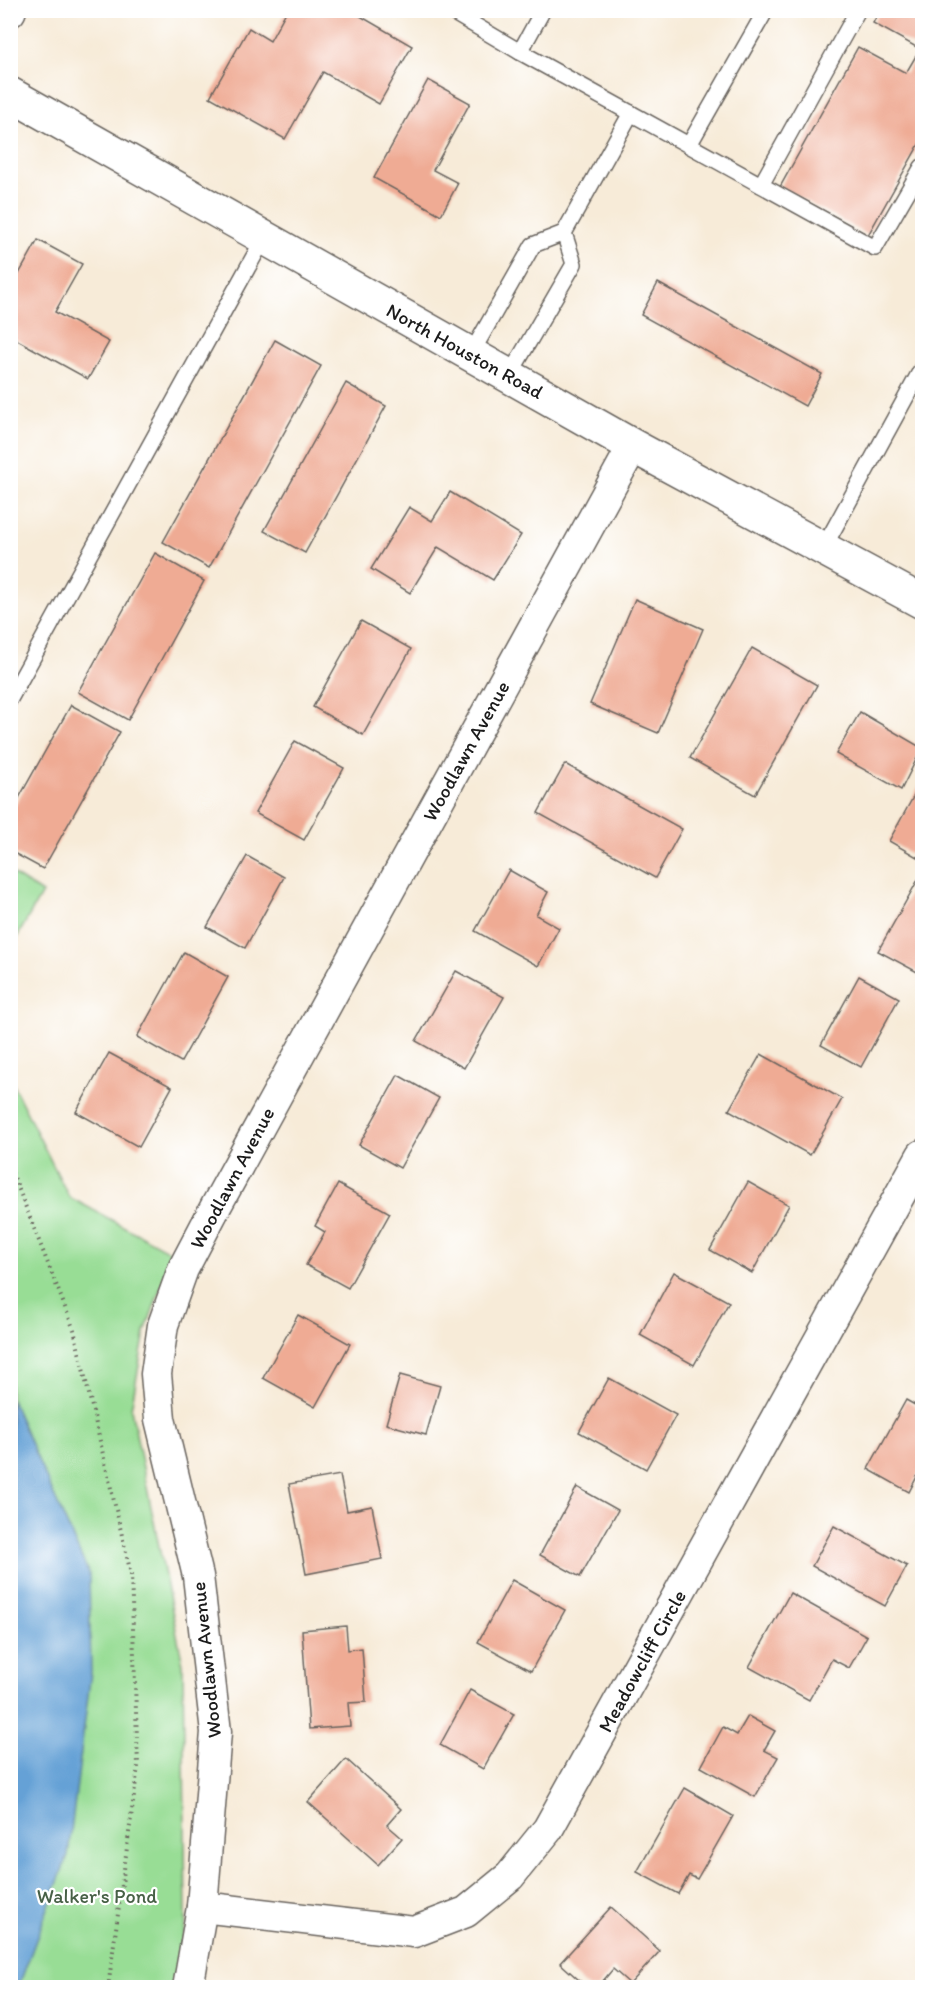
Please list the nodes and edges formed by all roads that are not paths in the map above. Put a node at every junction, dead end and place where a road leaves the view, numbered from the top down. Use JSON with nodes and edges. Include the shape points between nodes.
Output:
{"nodes":[{"id":1,"x":449,"y":10,"type":"edge"},
{"id":2,"x":543,"y":10,"type":"edge"},
{"id":3,"x":766,"y":10,"type":"edge"},
{"id":4,"x":858,"y":10,"type":"edge"},
{"id":5,"x":520,"y":52,"type":"junction"},
{"id":6,"x":10,"y":94,"type":"edge"},
{"id":7,"x":632,"y":113,"type":"junction"},
{"id":8,"x":689,"y":145,"type":"junction"},
{"id":9,"x":922,"y":167,"type":"edge"},
{"id":10,"x":761,"y":185,"type":"junction"},
{"id":11,"x":564,"y":233,"type":"junction"},
{"id":12,"x":264,"y":238,"type":"junction"},
{"id":13,"x":471,"y":354,"type":"junction"},
{"id":14,"x":922,"y":368,"type":"edge"},
{"id":15,"x":509,"y":376,"type":"junction"},
{"id":16,"x":633,"y":446,"type":"junction"},
{"id":17,"x":824,"y":549,"type":"junction"},
{"id":18,"x":922,"y":602,"type":"edge"},
{"id":19,"x":10,"y":699,"type":"edge"},
{"id":20,"x":922,"y":1155,"type":"edge"},
{"id":21,"x":202,"y":1907,"type":"junction"},
{"id":22,"x":188,"y":1988,"type":"edge"}],
"edges":[{"from":1,"to":5,"type":"lane"},
{"from":2,"to":5,"type":"lane"},
{"from":3,"to":8,"type":"lane"},
{"from":4,"to":10,"type":"lane"},
{"from":5,"to":7,"type":"lane"},
{"from":6,"to":12,"type":"street","name":"North Houston Road"},
{"from":7,"to":8,"type":"lane"},
{"from":7,"to":11,"type":"lane"},
{"from":8,"to":10,"type":"lane"},
{"from":9,"to":10,"type":"lane","via":[[875,248]]},
{"from":11,"to":13,"type":"lane","via":[[532,245]]},
{"from":11,"to":15,"type":"lane","via":[[574,264]]},
{"from":12,"to":13,"type":"street","name":"North Houston Road"},
{"from":12,"to":19,"type":"lane"},
{"from":13,"to":15,"type":"street","name":"North Houston Road"},
{"from":14,"to":17,"type":"lane"},
{"from":15,"to":16,"type":"street","name":"North Houston Road"},
{"from":16,"to":17,"type":"street","name":"North Houston Road"},
{"from":16,"to":21,"type":"street","name":"Woodlawn Avenue","via":[[216,1206],[183,1269],[163,1325],[156,1374],[160,1419],[198,1575],[216,1732]]},
{"from":17,"to":18,"type":"street","name":"North Houston Road"},
{"from":20,"to":21,"type":"street","name":"Meadowcliff Circle","via":[[548,1829],[510,1876],[466,1912],[414,1932]]},
{"from":21,"to":22,"type":"street","name":"Woodlawn Avenue"}]}
